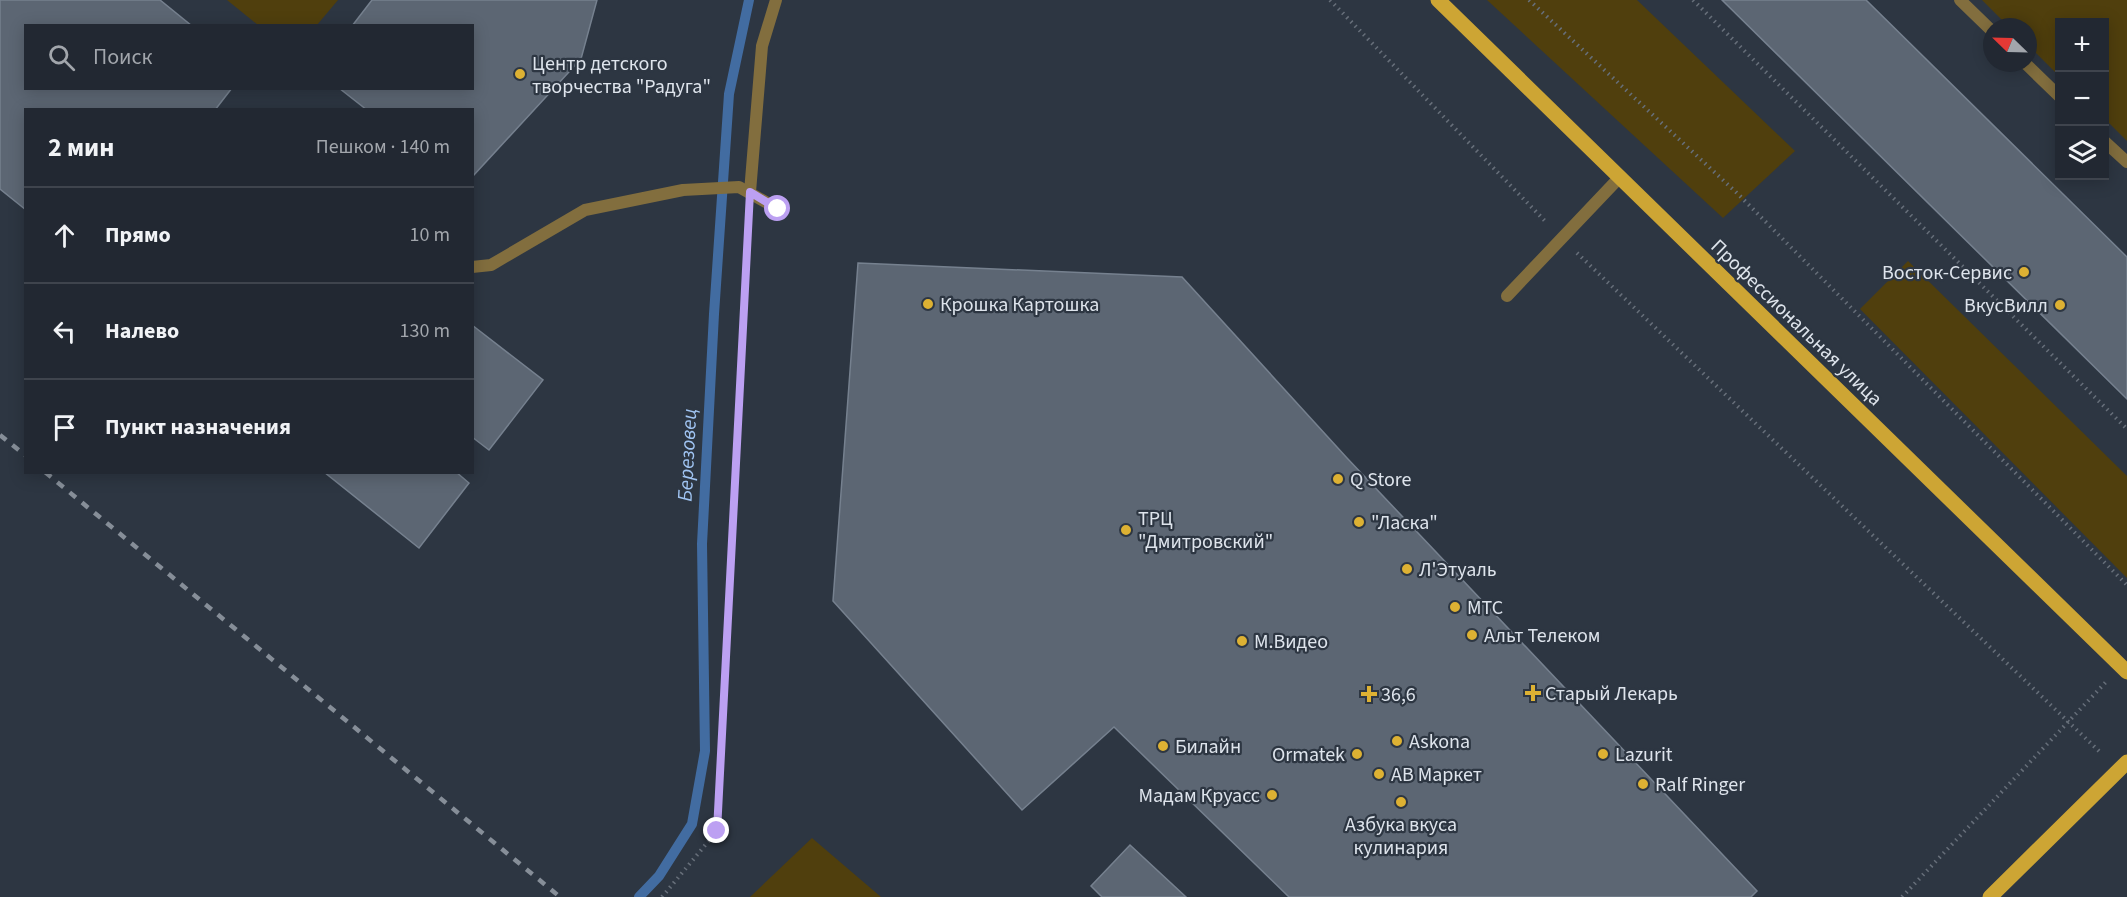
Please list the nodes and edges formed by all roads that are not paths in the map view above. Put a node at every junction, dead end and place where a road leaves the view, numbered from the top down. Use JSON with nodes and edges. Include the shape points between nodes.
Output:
{"nodes":[{"id":1,"x":776,"y":0,"type":"edge"},
{"id":2,"x":1438,"y":0,"type":"edge"},
{"id":3,"x":1960,"y":0,"type":"edge"},
{"id":4,"x":1983,"y":22,"type":"edge"},
{"id":5,"x":2034,"y":72,"type":"edge"},
{"id":6,"x":2055,"y":92,"type":"edge"},
{"id":7,"x":2109,"y":146,"type":"edge"},
{"id":8,"x":2127,"y":162,"type":"edge"},
{"id":9,"x":1619,"y":178,"type":"junction"},
{"id":10,"x":745,"y":190,"type":"junction"},
{"id":11,"x":778,"y":209,"type":"dead end"},
{"id":12,"x":474,"y":267,"type":"edge"},
{"id":13,"x":1507,"y":296,"type":"dead end"},
{"id":14,"x":2124,"y":669,"type":"edge"},
{"id":15,"x":2123,"y":766,"type":"edge"},
{"id":16,"x":1990,"y":897,"type":"edge"}],
"edges":[{"from":1,"to":10,"type":"lane","via":[[762,46]]},
{"from":2,"to":9,"type":"main road","name":"Профессиональная улица"},
{"from":3,"to":4,"type":"lane"},
{"from":5,"to":6,"type":"lane"},
{"from":7,"to":8,"type":"lane"},
{"from":9,"to":13,"type":"lane"},
{"from":9,"to":14,"type":"main road","name":"Профессиональная улица"},
{"from":10,"to":11,"type":"lane"},
{"from":10,"to":12,"type":"lane","via":[[682,190],[585,210],[491,265]]},
{"from":15,"to":16,"type":"main road"}]}
